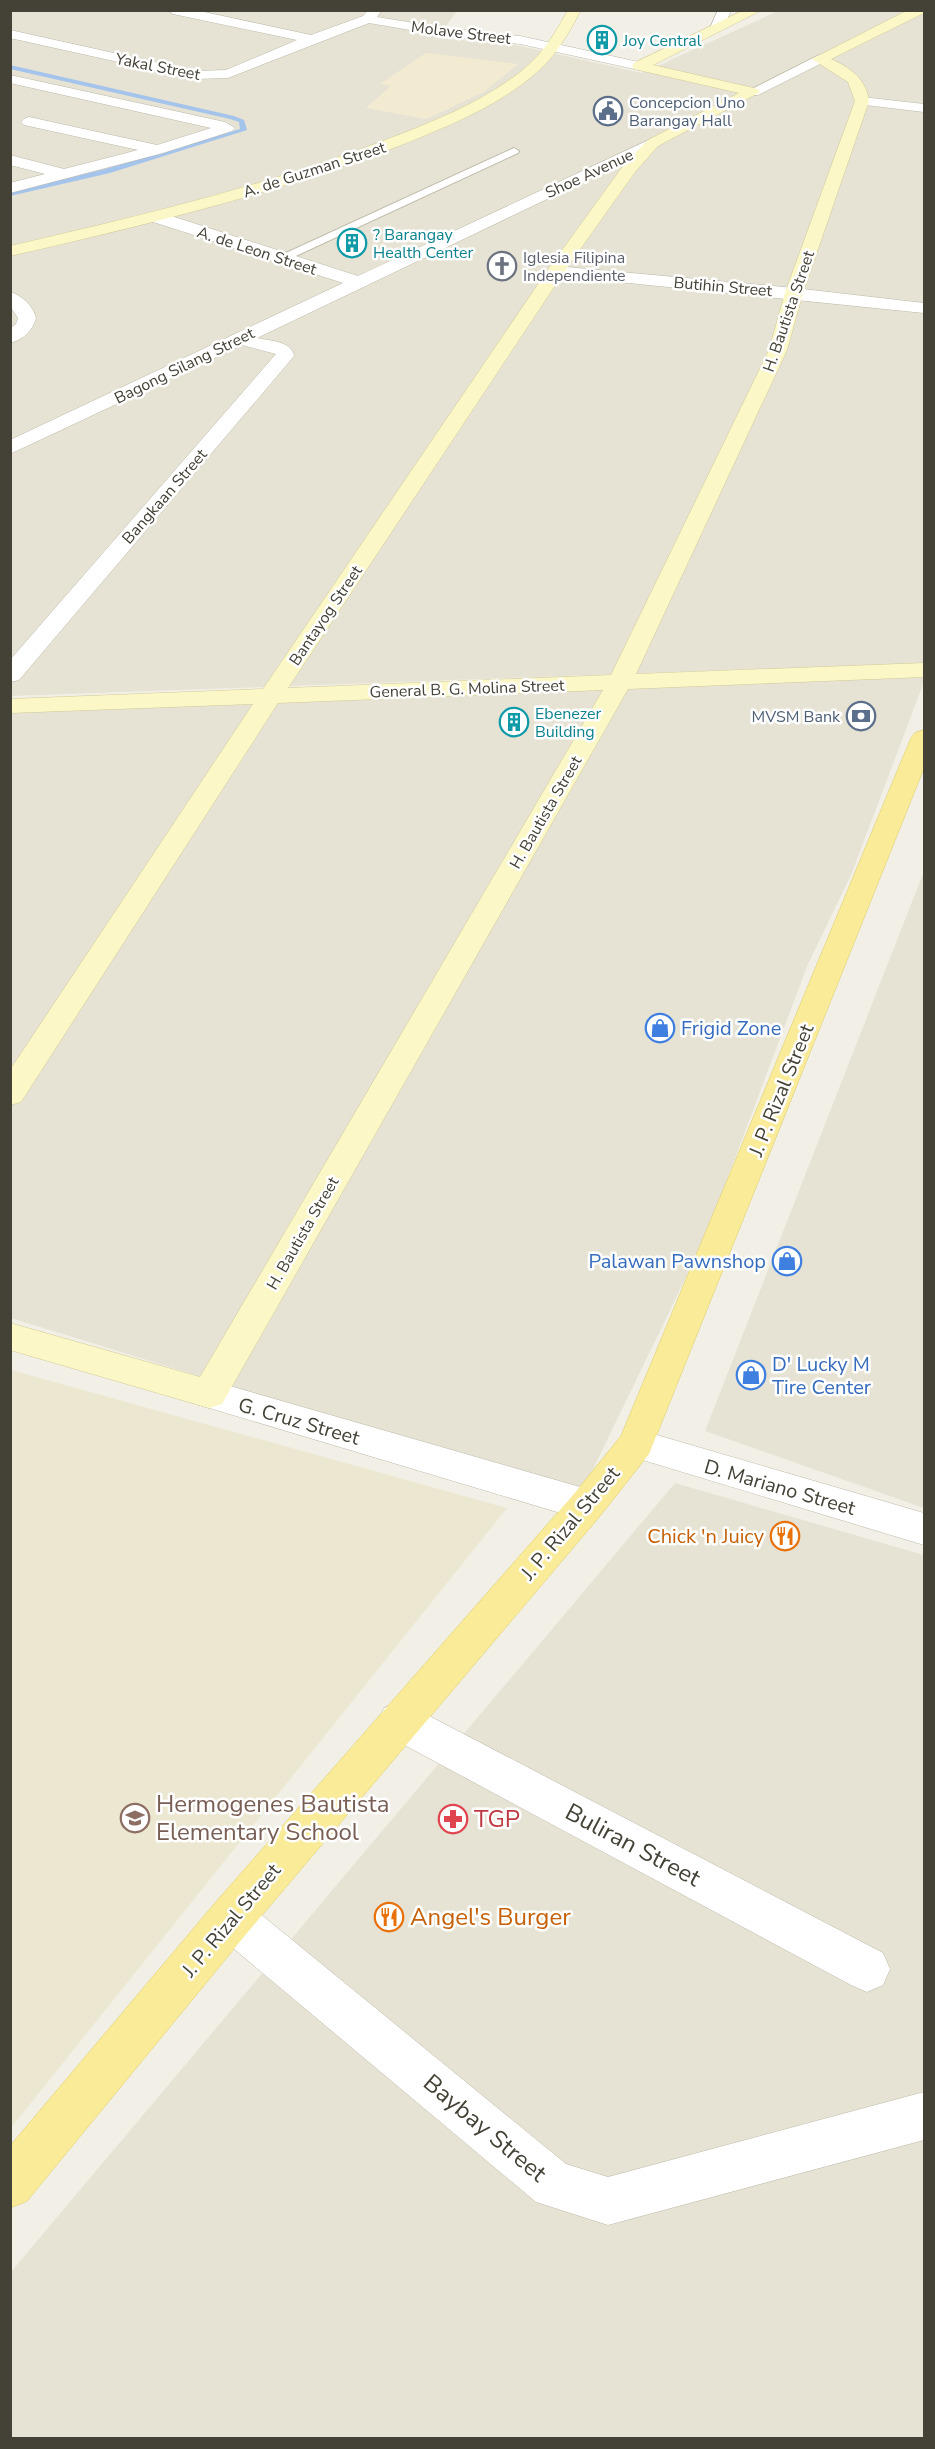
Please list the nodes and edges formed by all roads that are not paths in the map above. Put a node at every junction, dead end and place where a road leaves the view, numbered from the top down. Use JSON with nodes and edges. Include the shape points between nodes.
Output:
{"nodes":[{"id":1,"x":173,"y":10,"type":"edge"},
{"id":2,"x":576,"y":10,"type":"edge"},
{"id":3,"x":725,"y":10,"type":"edge"},
{"id":4,"x":756,"y":10,"type":"edge"},
{"id":5,"x":920,"y":10,"type":"edge"},
{"id":6,"x":372,"y":15,"type":"edge"},
{"id":7,"x":717,"y":28,"type":"junction"},
{"id":8,"x":10,"y":34,"type":"edge"},
{"id":9,"x":312,"y":39,"type":"junction"},
{"id":10,"x":553,"y":46,"type":"junction"},
{"id":11,"x":819,"y":60,"type":"junction"},
{"id":12,"x":639,"y":66,"type":"junction"},
{"id":13,"x":14,"y":81,"type":"edge"},
{"id":14,"x":753,"y":92,"type":"junction"},
{"id":15,"x":87,"y":96,"type":"junction"},
{"id":16,"x":862,"y":101,"type":"junction"},
{"id":17,"x":68,"y":105,"type":"dead end"},
{"id":18,"x":924,"y":108,"type":"edge"},
{"id":19,"x":49,"y":113,"type":"dead end"},
{"id":20,"x":29,"y":122,"type":"junction"},
{"id":21,"x":10,"y":130,"type":"edge"},
{"id":22,"x":652,"y":143,"type":"junction"},
{"id":23,"x":158,"y":150,"type":"junction"},
{"id":24,"x":514,"y":152,"type":"dead end"},
{"id":25,"x":10,"y":160,"type":"edge"},
{"id":26,"x":65,"y":174,"type":"junction"},
{"id":27,"x":10,"y":188,"type":"edge"},
{"id":28,"x":156,"y":218,"type":"junction"},
{"id":29,"x":10,"y":251,"type":"edge"},
{"id":30,"x":281,"y":258,"type":"junction"},
{"id":31,"x":556,"y":271,"type":"junction"},
{"id":32,"x":358,"y":282,"type":"junction"},
{"id":33,"x":794,"y":293,"type":"junction"},
{"id":34,"x":10,"y":297,"type":"edge"},
{"id":35,"x":924,"y":308,"type":"edge"},
{"id":36,"x":10,"y":338,"type":"edge"},
{"id":37,"x":240,"y":339,"type":"junction"},
{"id":38,"x":10,"y":448,"type":"edge"},
{"id":39,"x":924,"y":670,"type":"edge"},
{"id":40,"x":10,"y":675,"type":"edge"},
{"id":41,"x":620,"y":682,"type":"junction"},
{"id":42,"x":270,"y":696,"type":"junction"},
{"id":43,"x":10,"y":706,"type":"edge"},
{"id":44,"x":924,"y":738,"type":"edge"},
{"id":45,"x":10,"y":1095,"type":"edge"},
{"id":46,"x":10,"y":1336,"type":"edge"},
{"id":47,"x":209,"y":1394,"type":"junction"},
{"id":48,"x":636,"y":1444,"type":"junction"},
{"id":49,"x":586,"y":1505,"type":"junction"},
{"id":50,"x":924,"y":1529,"type":"edge"},
{"id":51,"x":399,"y":1721,"type":"junction"},
{"id":52,"x":231,"y":1918,"type":"junction"},
{"id":53,"x":867,"y":1969,"type":"dead end"},
{"id":54,"x":924,"y":2116,"type":"edge"},
{"id":55,"x":10,"y":2184,"type":"edge"}],
"edges":[{"from":1,"to":9,"type":"street"},
{"from":2,"to":10,"type":"street","name":"A. de Guzman Street"},
{"from":3,"to":7,"type":"street"},
{"from":4,"to":7,"type":"street"},
{"from":5,"to":11,"type":"street"},
{"from":6,"to":9,"type":"street","name":"Yakal Street"},
{"from":6,"to":10,"type":"street","name":"Molave Street","via":[[445,32]]},
{"from":7,"to":12,"type":"street"},
{"from":8,"to":9,"type":"street","name":"Yakal Street","via":[[213,76],[228,74]]},
{"from":10,"to":12,"type":"street","name":"Molave Street"},
{"from":10,"to":28,"type":"street","name":"A. de Guzman Street","via":[[530,71],[494,96],[433,126],[363,155]]},
{"from":11,"to":14,"type":"street","name":"Shoe Avenue"},
{"from":11,"to":16,"type":"street","via":[[858,83]]},
{"from":12,"to":14,"type":"street"},
{"from":13,"to":15,"type":"street"},
{"from":14,"to":22,"type":"street","name":"Shoe Avenue"},
{"from":15,"to":17,"type":"street"},
{"from":15,"to":23,"type":"street","via":[[227,128]]},
{"from":16,"to":18,"type":"street"},
{"from":16,"to":33,"type":"street","name":"H. Bautista Street"},
{"from":19,"to":20,"type":"street"},
{"from":20,"to":21,"type":"street"},
{"from":20,"to":23,"type":"street"},
{"from":22,"to":31,"type":"street","name":"Bantayog Street"},
{"from":22,"to":32,"type":"street","name":"Shoe Avenue"},
{"from":23,"to":26,"type":"street"},
{"from":24,"to":30,"type":"lane"},
{"from":25,"to":26,"type":"street"},
{"from":26,"to":27,"type":"street"},
{"from":28,"to":29,"type":"street","name":"A. de Guzman Street"},
{"from":28,"to":30,"type":"street","name":"A. de Leon Street"},
{"from":30,"to":32,"type":"street","name":"A. de Leon Street"},
{"from":31,"to":33,"type":"street","name":"Butihin Street"},
{"from":31,"to":42,"type":"street","name":"Bantayog Street"},
{"from":32,"to":37,"type":"street","name":"Bagong Silang Street"},
{"from":33,"to":35,"type":"street","name":"Butihin Street"},
{"from":33,"to":41,"type":"street","name":"H. Bautista Street","via":[[778,350]]},
{"from":34,"to":36,"type":"street","via":[[28,315],[27,323]]},
{"from":37,"to":38,"type":"street","name":"Bagong Silang Street"},
{"from":37,"to":40,"type":"street","name":"Bangkaan Street","via":[[280,350],[285,356]]},
{"from":39,"to":41,"type":"street","name":"General B. G. Molina Street"},
{"from":41,"to":42,"type":"street","name":"General B. G. Molina Street"},
{"from":41,"to":47,"type":"street","name":"H. Bautista Street"},
{"from":42,"to":43,"type":"street","name":"General B. G. Molina Street"},
{"from":42,"to":45,"type":"street","name":"Bantayog Street"},
{"from":44,"to":48,"type":"main road","name":"J. P. Rizal Street"},
{"from":46,"to":47,"type":"street","name":"G. Cruz Street"},
{"from":47,"to":49,"type":"street","name":"G. Cruz Street"},
{"from":48,"to":49,"type":"main road","name":"J. P. Rizal Street"},
{"from":48,"to":50,"type":"street","name":"D. Mariano Street"},
{"from":49,"to":51,"type":"main road","name":"J. P. Rizal Street"},
{"from":51,"to":52,"type":"main road","name":"J. P. Rizal Street"},
{"from":51,"to":53,"type":"street","name":"Buliran Street"},
{"from":52,"to":54,"type":"street","name":"Baybay Street","via":[[553,2185],[597,2198],[608,2201]]},
{"from":52,"to":55,"type":"main road","name":"J. P. Rizal Street"}]}
